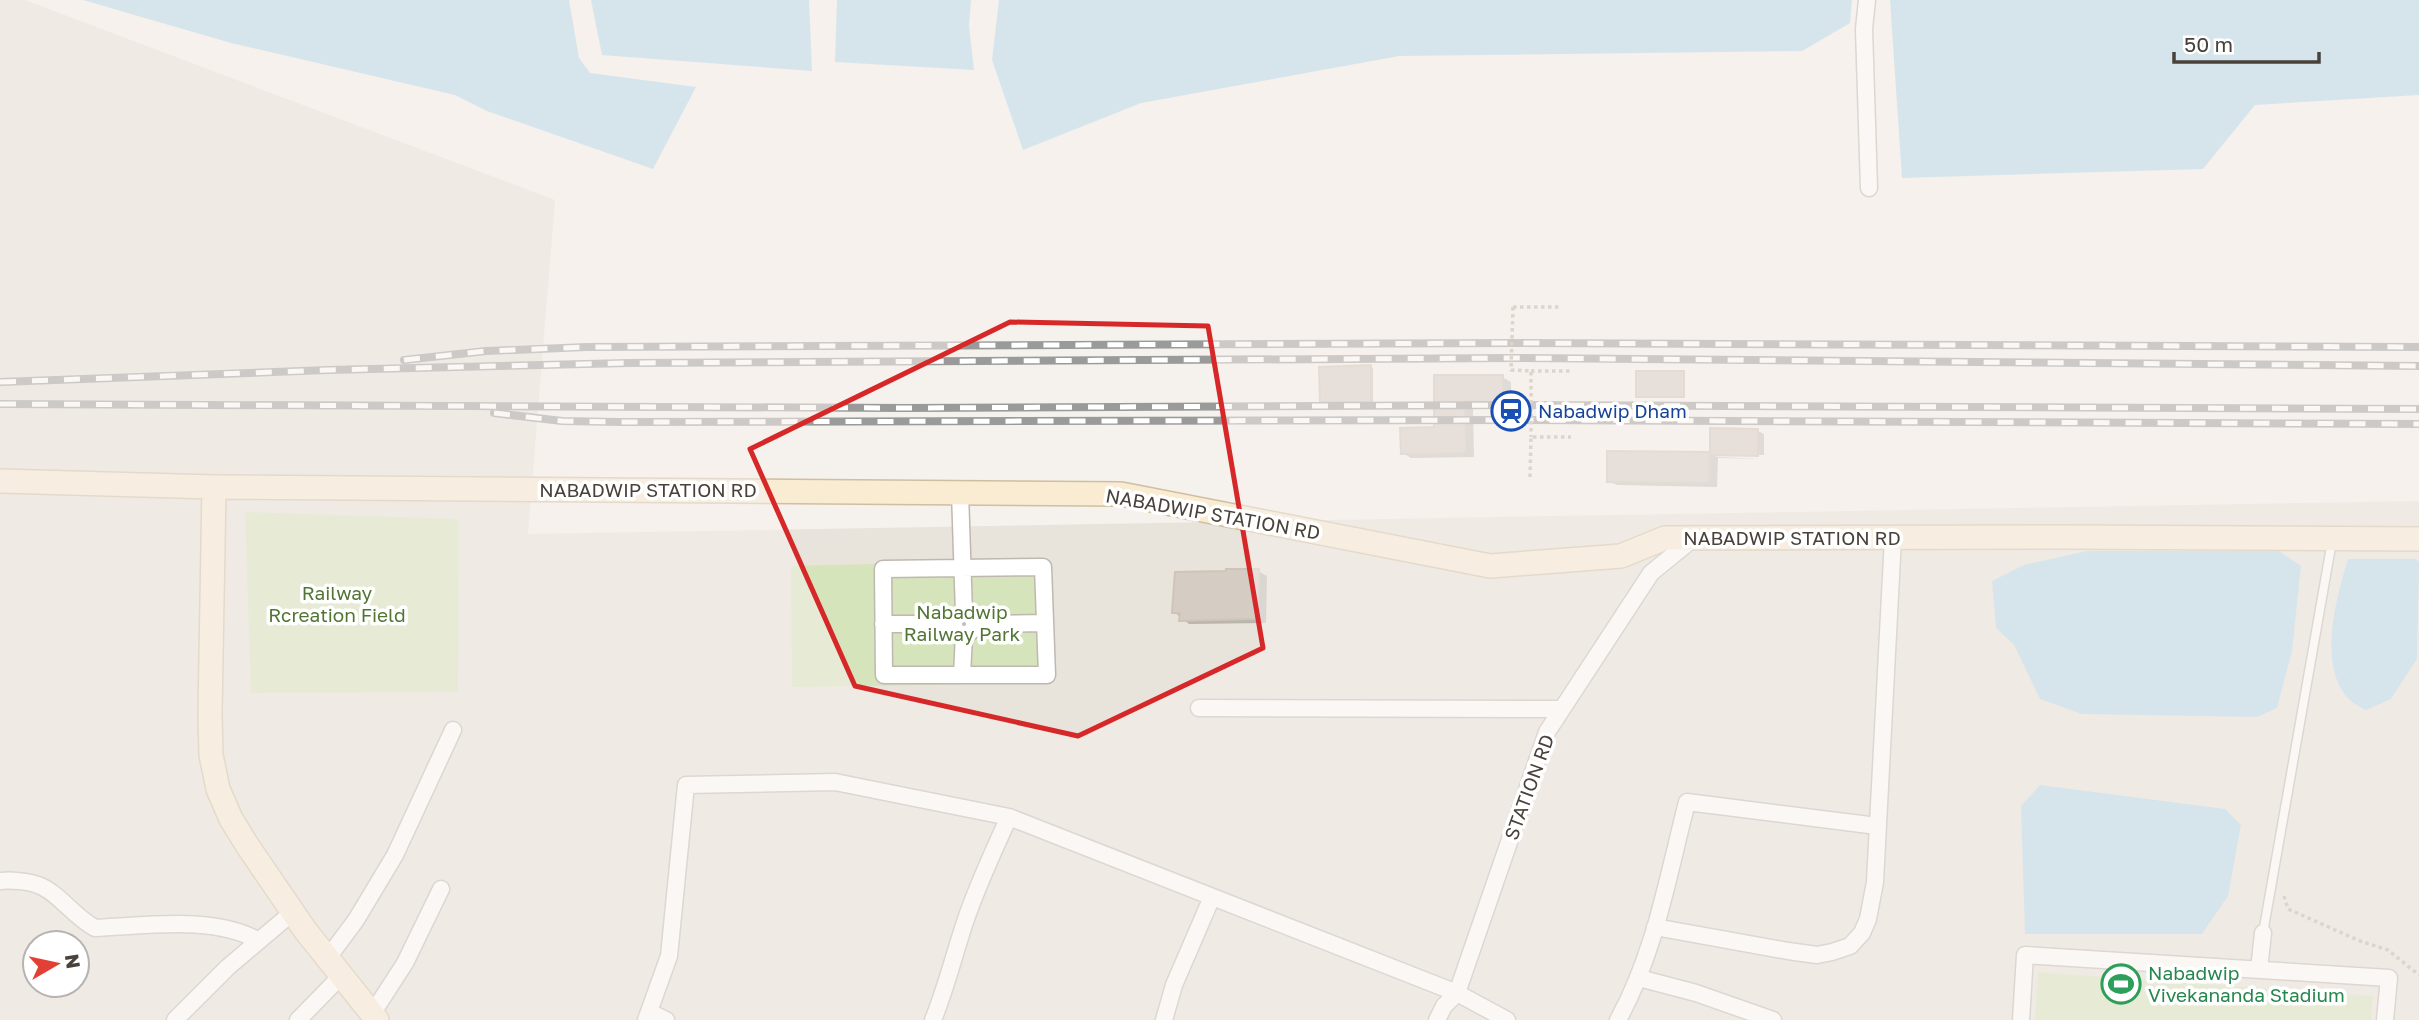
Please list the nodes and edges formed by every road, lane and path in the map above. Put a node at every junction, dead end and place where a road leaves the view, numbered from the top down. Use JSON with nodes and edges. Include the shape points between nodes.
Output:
{"nodes":[{"id":1,"x":1867,"y":0,"type":"edge"},
{"id":2,"x":1870,"y":188,"type":"dead end"},
{"id":3,"x":1560,"y":307,"type":"dead end"},
{"id":4,"x":1531,"y":371,"type":"junction"},
{"id":5,"x":1570,"y":371,"type":"dead end"},
{"id":6,"x":1531,"y":437,"type":"junction"},
{"id":7,"x":1571,"y":437,"type":"dead end"},
{"id":8,"x":1530,"y":477,"type":"dead end"},
{"id":9,"x":0,"y":481,"type":"edge"},
{"id":10,"x":214,"y":487,"type":"junction"},
{"id":11,"x":960,"y":492,"type":"junction"},
{"id":12,"x":1694,"y":538,"type":"junction"},
{"id":13,"x":1893,"y":538,"type":"junction"},
{"id":14,"x":2333,"y":538,"type":"junction"},
{"id":15,"x":2419,"y":539,"type":"edge"},
{"id":16,"x":961,"y":568,"type":"junction"},
{"id":17,"x":1045,"y":622,"type":"junction"},
{"id":18,"x":883,"y":624,"type":"junction"},
{"id":19,"x":964,"y":624,"type":"junction"},
{"id":20,"x":962,"y":675,"type":"junction"},
{"id":21,"x":1199,"y":708,"type":"dead end"},
{"id":22,"x":1562,"y":709,"type":"junction"},
{"id":23,"x":453,"y":730,"type":"dead end"},
{"id":24,"x":1009,"y":817,"type":"junction"},
{"id":25,"x":1877,"y":826,"type":"junction"},
{"id":26,"x":2274,"y":871,"type":"junction"},
{"id":27,"x":0,"y":881,"type":"edge"},
{"id":28,"x":441,"y":889,"type":"dead end"},
{"id":29,"x":1212,"y":897,"type":"junction"},
{"id":30,"x":293,"y":912,"type":"junction"},
{"id":31,"x":1655,"y":927,"type":"junction"},
{"id":32,"x":2263,"y":933,"type":"joint"},
{"id":33,"x":259,"y":941,"type":"junction"},
{"id":34,"x":334,"y":967,"type":"junction"},
{"id":35,"x":2259,"y":970,"type":"junction"},
{"id":36,"x":2419,"y":975,"type":"edge"},
{"id":37,"x":1639,"y":978,"type":"junction"},
{"id":38,"x":1457,"y":993,"type":"junction"},
{"id":39,"x":648,"y":1016,"type":"edge"},
{"id":40,"x":374,"y":1017,"type":"edge"},
{"id":41,"x":175,"y":1020,"type":"edge"},
{"id":42,"x":298,"y":1020,"type":"edge"},
{"id":43,"x":666,"y":1020,"type":"edge"},
{"id":44,"x":933,"y":1020,"type":"edge"},
{"id":45,"x":1164,"y":1020,"type":"edge"},
{"id":46,"x":1437,"y":1020,"type":"edge"},
{"id":47,"x":1507,"y":1020,"type":"edge"},
{"id":48,"x":1618,"y":1020,"type":"edge"},
{"id":49,"x":1773,"y":1020,"type":"edge"},
{"id":50,"x":2021,"y":1020,"type":"edge"},
{"id":51,"x":2385,"y":1020,"type":"edge"}],
"edges":[{"from":1,"to":2,"type":"street"},
{"from":3,"to":4,"type":"path","bridge":true,"via":[[1513,307],[1511,370]]},
{"from":4,"to":5,"type":"path"},
{"from":4,"to":6,"type":"path","bridge":true},
{"from":6,"to":7,"type":"path"},
{"from":6,"to":8,"type":"path"},
{"from":9,"to":10,"type":"main road","name":"NABADWIP STATION RD"},
{"from":10,"to":11,"type":"main road","name":"NABADWIP STATION RD"},
{"from":10,"to":30,"type":"main road","via":[[211,755],[231,819]]},
{"from":11,"to":12,"type":"main road","name":"NABADWIP STATION RD","via":[[1121,494],[1490,566],[1621,556],[1665,538]]},
{"from":11,"to":16,"type":"street"},
{"from":12,"to":13,"type":"main road","name":"NABADWIP STATION RD"},
{"from":12,"to":22,"type":"street","name":"STATION RD","via":[[1651,573]]},
{"from":13,"to":14,"type":"main road","name":"NABADWIP STATION RD"},
{"from":13,"to":25,"type":"street"},
{"from":14,"to":15,"type":"main road","name":"NABADWIP STATION RD"},
{"from":14,"to":26,"type":"lane"},
{"from":16,"to":17,"type":"street","via":[[1043,567]]},
{"from":16,"to":18,"type":"street","via":[[883,569]]},
{"from":16,"to":19,"type":"street"},
{"from":17,"to":19,"type":"street"},
{"from":17,"to":20,"type":"street","via":[[1047,675]]},
{"from":18,"to":19,"type":"street"},
{"from":18,"to":20,"type":"street","via":[[884,675]]},
{"from":19,"to":20,"type":"street"},
{"from":21,"to":22,"type":"street"},
{"from":22,"to":38,"type":"street","name":"STATION RD","via":[[1547,732]]},
{"from":23,"to":34,"type":"street","via":[[395,855]]},
{"from":24,"to":29,"type":"street"},
{"from":24,"to":39,"type":"street","via":[[835,782],[686,785],[669,956]]},
{"from":24,"to":44,"type":"street","via":[[974,898]]},
{"from":25,"to":31,"type":"street","via":[[1687,803]]},
{"from":25,"to":31,"type":"street","via":[[1871,905],[1862,933],[1850,946],[1817,955]]},
{"from":26,"to":32,"type":"lane"},
{"from":26,"to":36,"type":"path","via":[[2288,909],[2388,950]]},
{"from":27,"to":33,"type":"street","via":[[38,884],[95,928],[219,926]]},
{"from":28,"to":40,"type":"street"},
{"from":29,"to":38,"type":"street"},
{"from":29,"to":45,"type":"street"},
{"from":30,"to":33,"type":"street"},
{"from":30,"to":34,"type":"main road"},
{"from":31,"to":37,"type":"street"},
{"from":32,"to":35,"type":"street"},
{"from":33,"to":41,"type":"street"},
{"from":34,"to":40,"type":"main road"},
{"from":34,"to":42,"type":"street"},
{"from":35,"to":50,"type":"street","via":[[2025,955]]},
{"from":35,"to":51,"type":"street","via":[[2389,978]]},
{"from":37,"to":48,"type":"street"},
{"from":37,"to":49,"type":"street"},
{"from":38,"to":46,"type":"street","name":"STATION RD"},
{"from":38,"to":47,"type":"street"},
{"from":39,"to":43,"type":"street"}]}
